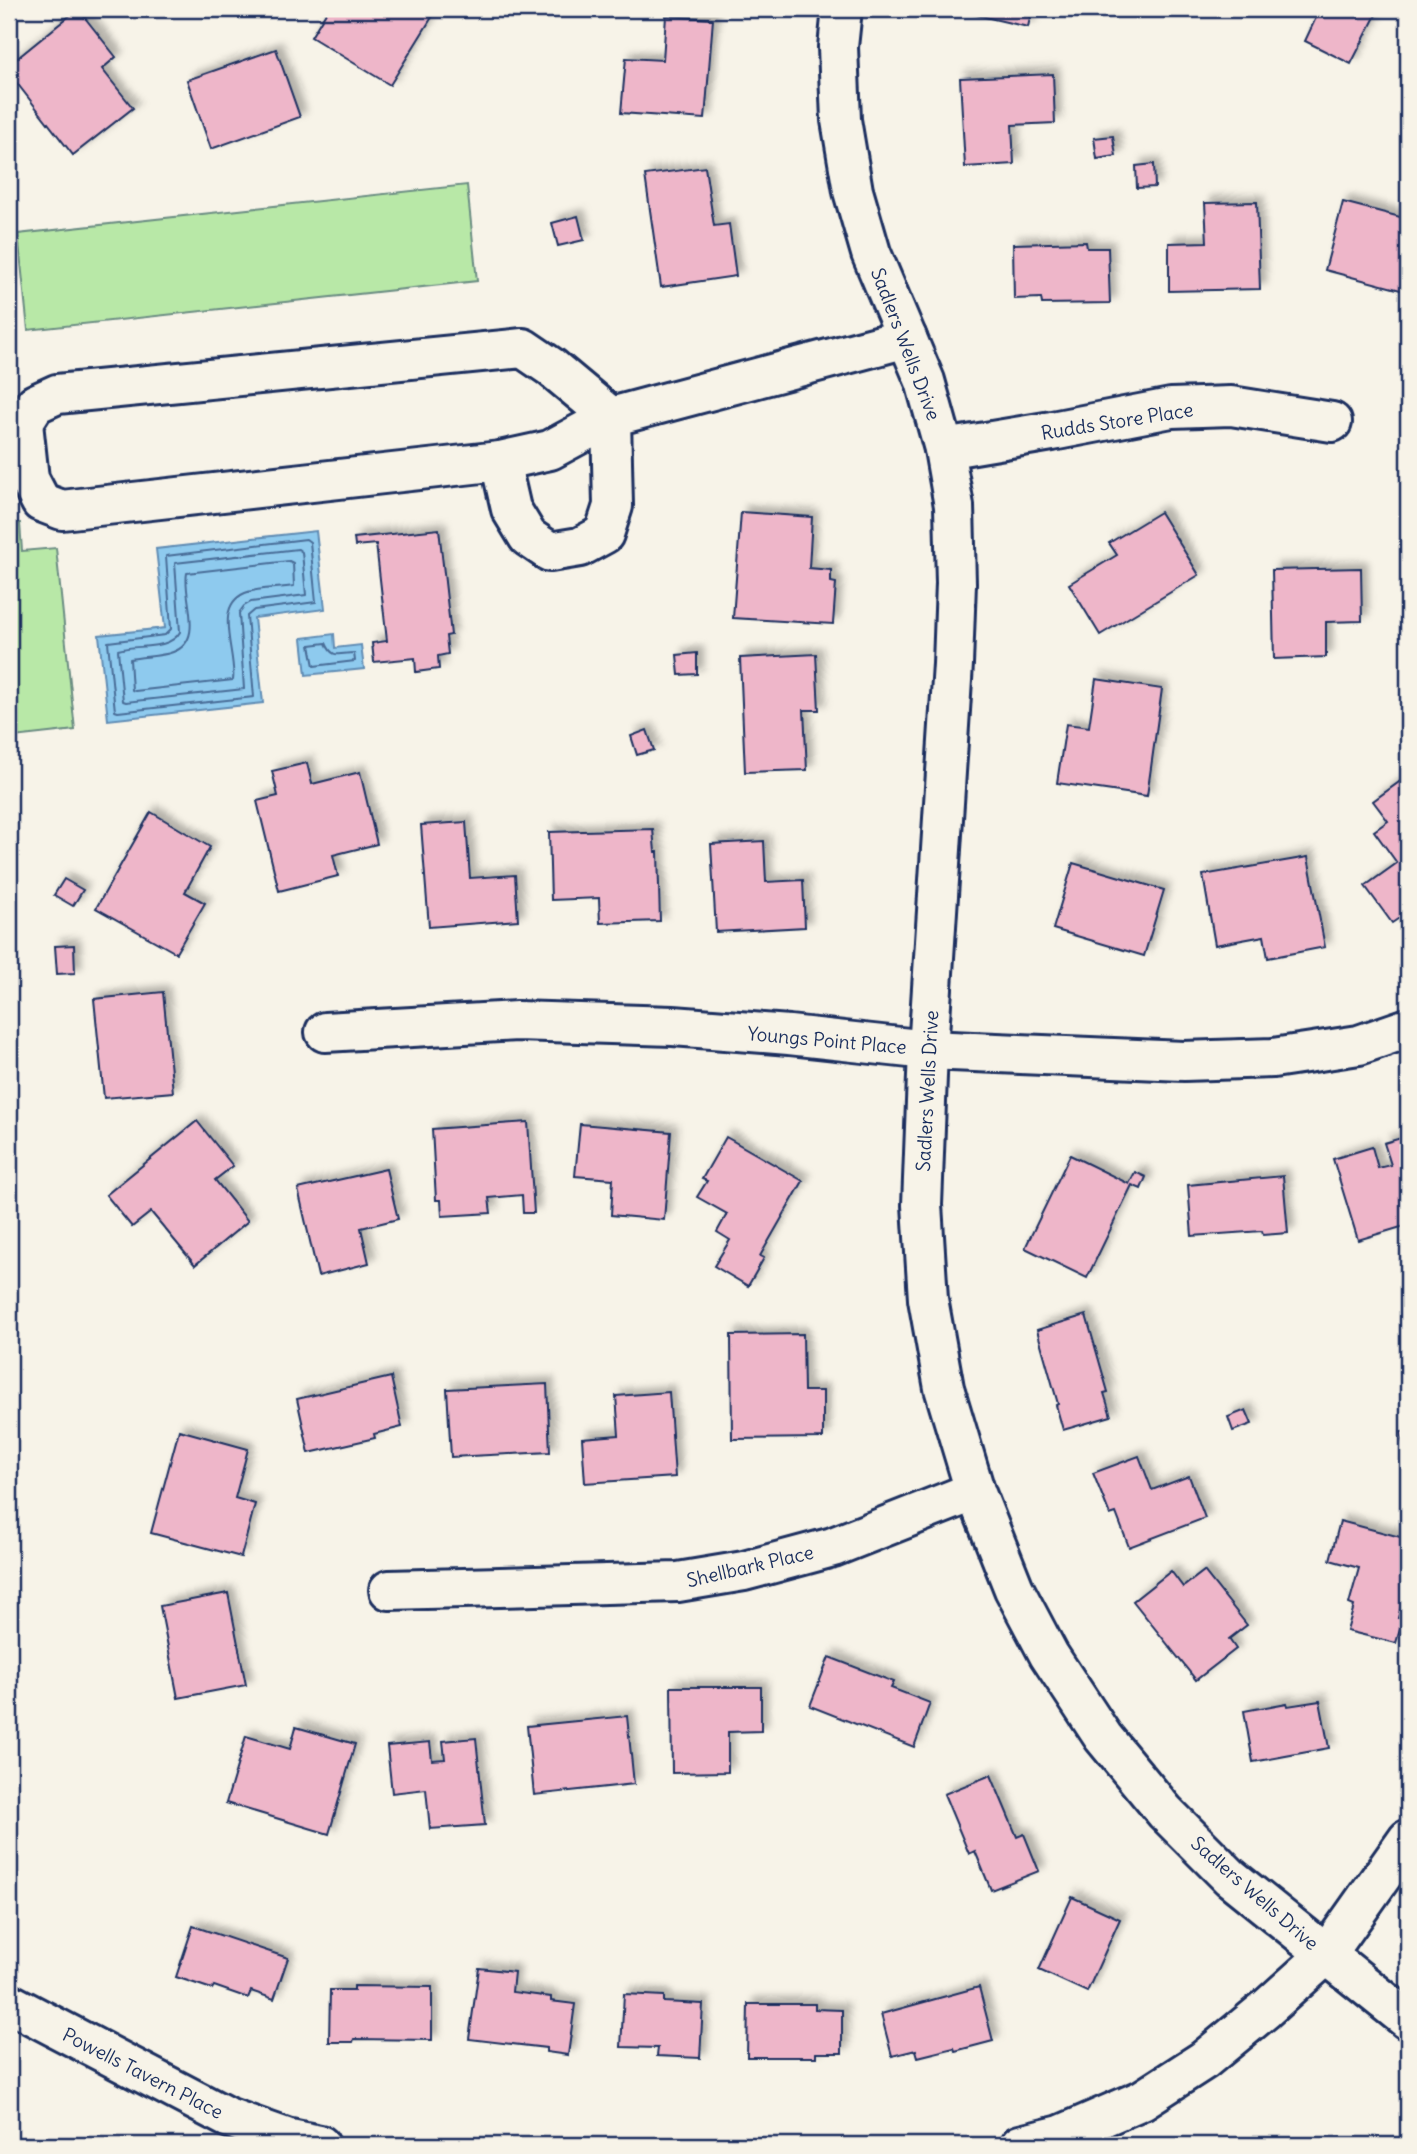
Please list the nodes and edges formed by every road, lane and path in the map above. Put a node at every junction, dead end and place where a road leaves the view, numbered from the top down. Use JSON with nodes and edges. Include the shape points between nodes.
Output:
{"nodes":[{"id":1,"x":842,"y":9,"type":"edge"},
{"id":2,"x":907,"y":338,"type":"junction"},
{"id":3,"x":611,"y":417,"type":"junction"},
{"id":4,"x":1332,"y":422,"type":"dead end"},
{"id":5,"x":944,"y":449,"type":"junction"},
{"id":6,"x":500,"y":461,"type":"junction"},
{"id":7,"x":1408,"y":1028,"type":"edge"},
{"id":8,"x":326,"y":1032,"type":"dead end"},
{"id":9,"x":929,"y":1050,"type":"junction"},
{"id":10,"x":975,"y":1491,"type":"junction"},
{"id":11,"x":389,"y":1590,"type":"dead end"},
{"id":12,"x":1408,"y":1839,"type":"edge"},
{"id":13,"x":1326,"y":1955,"type":"junction"},
{"id":14,"x":9,"y":2003,"type":"edge"},
{"id":15,"x":1408,"y":2020,"type":"edge"},
{"id":16,"x":320,"y":2145,"type":"edge"},
{"id":17,"x":1020,"y":2145,"type":"edge"}],
"edges":[{"from":1,"to":2,"type":"street","name":"Sadlers Wells Drive","via":[[838,47],[841,120],[853,191],[871,253]]},
{"from":2,"to":3,"type":"street"},
{"from":2,"to":5,"type":"street","name":"Sadlers Wells Drive"},
{"from":3,"to":6,"type":"street","via":[[550,450]]},
{"from":3,"to":6,"type":"street","via":[[613,506],[604,534],[580,548],[550,552],[528,537],[511,509]]},
{"from":3,"to":6,"type":"street","via":[[523,348],[57,394],[35,404],[23,423],[29,479],[41,502],[62,510]]},
{"from":4,"to":5,"type":"street","name":"Rudds Store Place","via":[[1231,406],[1171,408]]},
{"from":5,"to":9,"type":"street","name":"Sadlers Wells Drive","via":[[954,506],[956,583]]},
{"from":7,"to":9,"type":"street","name":"Youngs Point Place","via":[[1359,1045],[1273,1058],[1184,1061]]},
{"from":8,"to":9,"type":"street","name":"Youngs Point Place","via":[[530,1022],[673,1026]]},
{"from":9,"to":10,"type":"street","name":"Sadlers Wells Drive","via":[[922,1205],[928,1299],[944,1388]]},
{"from":10,"to":11,"type":"street","name":"Shellbark Place","via":[[833,1547],[744,1571],[678,1582]]},
{"from":10,"to":13,"type":"street","name":"Sadlers Wells Drive","via":[[1014,1588],[1049,1655],[1103,1737],[1165,1812],[1230,1877]]},
{"from":12,"to":13,"type":"street"},
{"from":13,"to":15,"type":"street","name":"Sadlers Wells Drive"},
{"from":13,"to":17,"type":"street","via":[[1204,2060],[1142,2100],[1061,2135]]},
{"from":14,"to":16,"type":"street","name":"Powells Tavern Place","via":[[227,2117]]}]}
